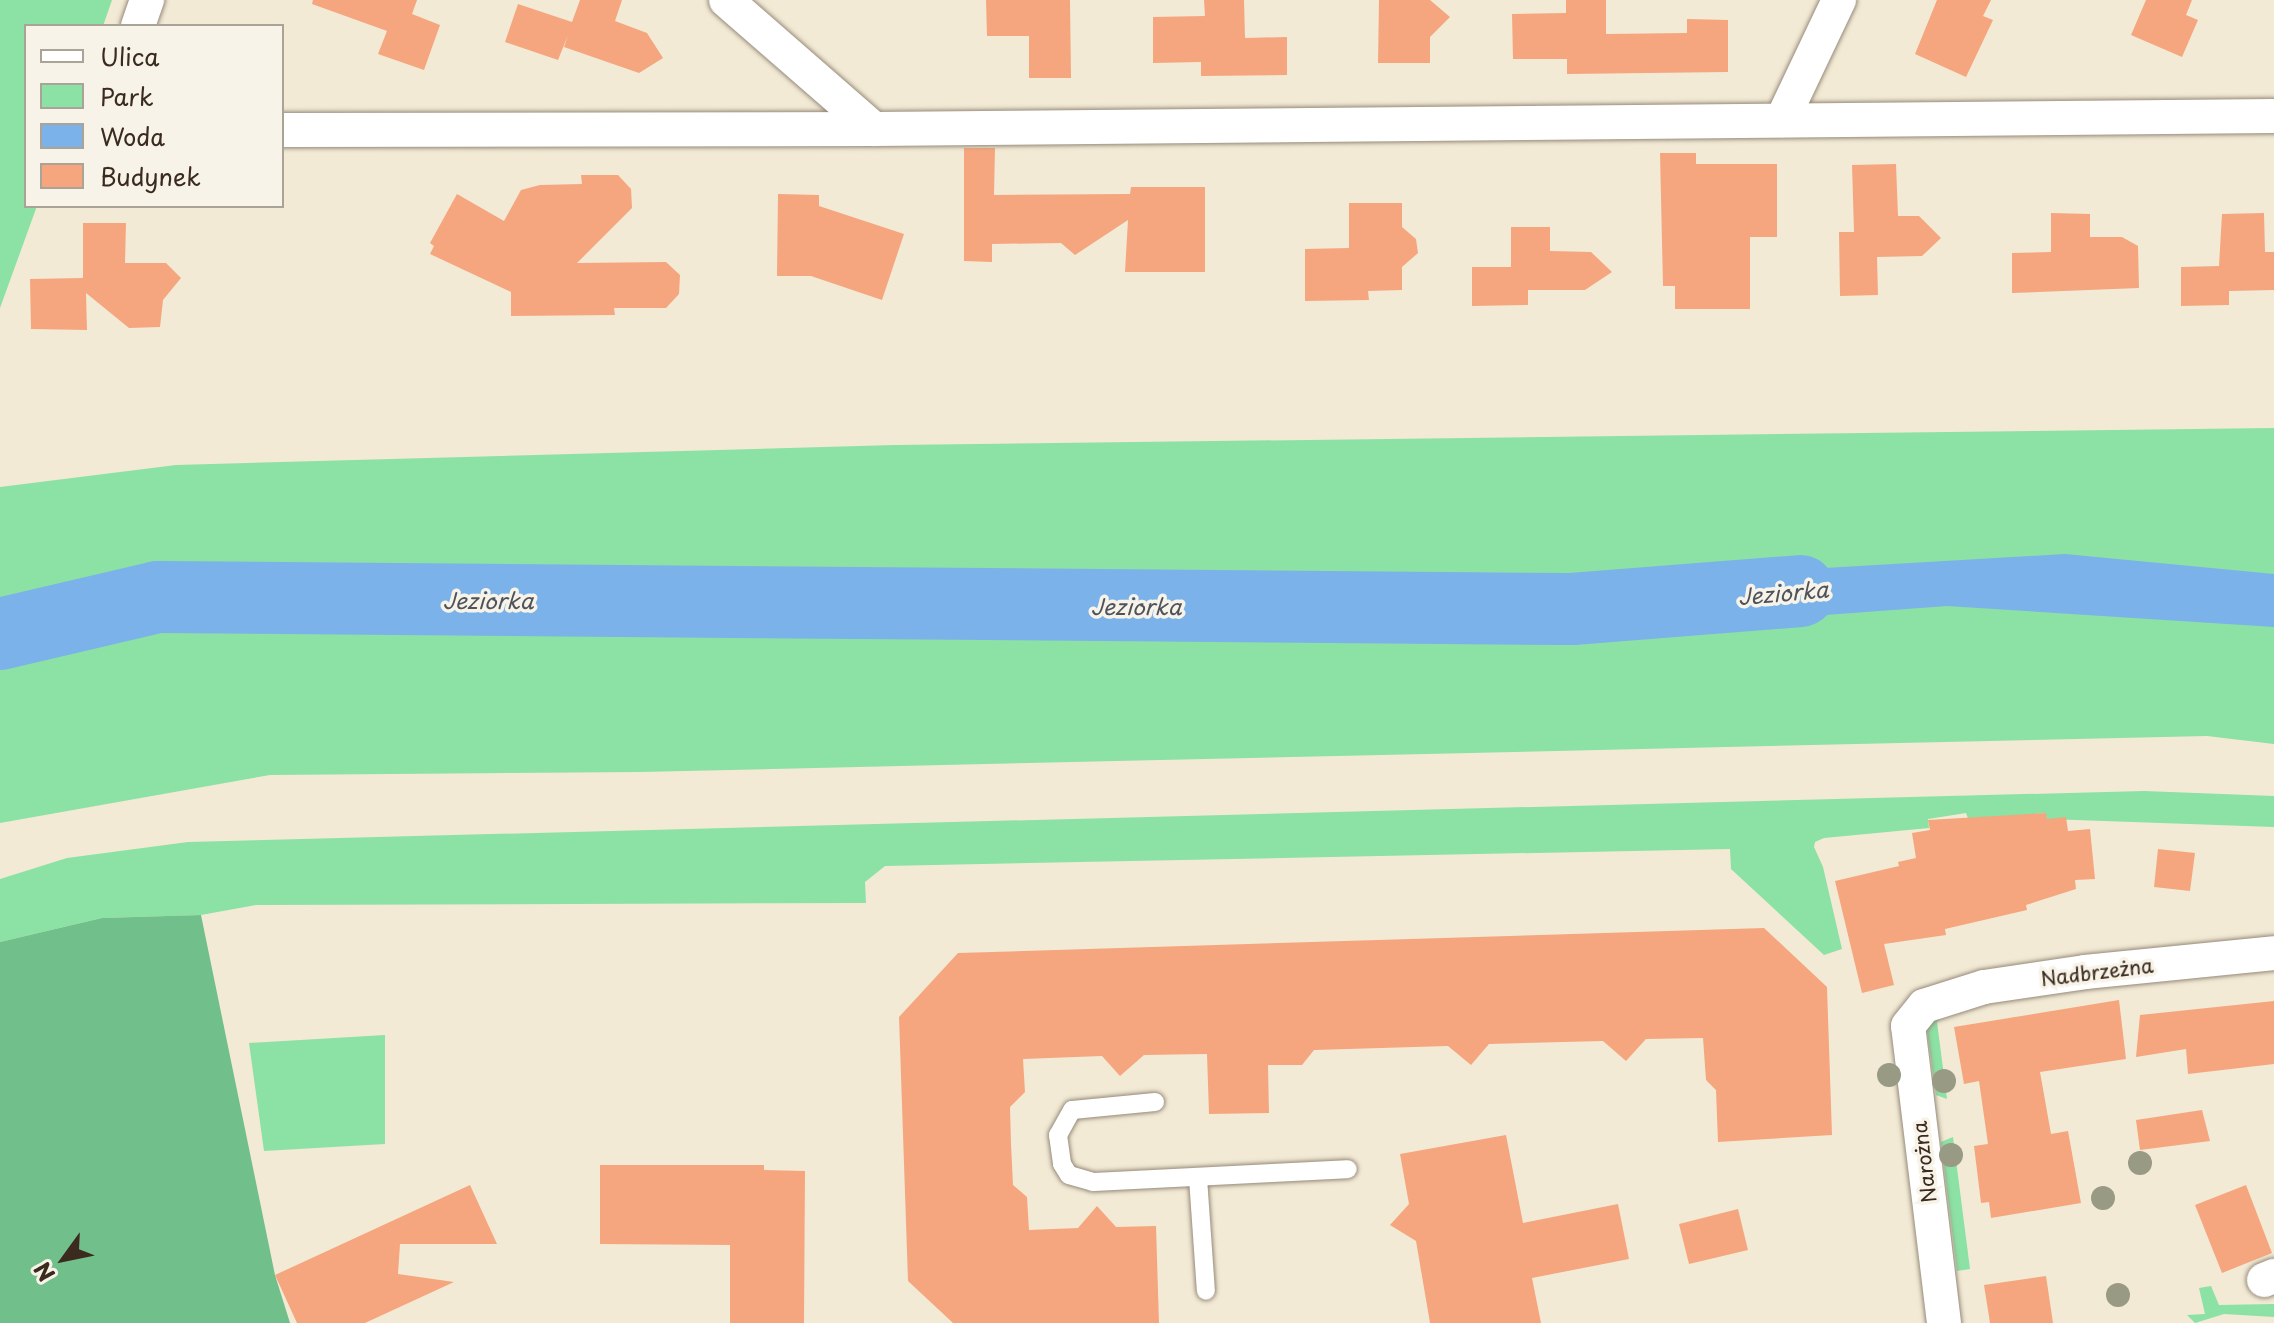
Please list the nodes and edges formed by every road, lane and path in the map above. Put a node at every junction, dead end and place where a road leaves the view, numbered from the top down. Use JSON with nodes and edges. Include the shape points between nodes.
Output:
{"nodes":[{"id":1,"x":147,"y":0,"type":"edge"},
{"id":2,"x":726,"y":0,"type":"edge"},
{"id":3,"x":1839,"y":0,"type":"edge"},
{"id":4,"x":139,"y":24,"type":"edge"},
{"id":5,"x":2274,"y":116,"type":"edge"},
{"id":6,"x":1782,"y":120,"type":"junction"},
{"id":7,"x":874,"y":129,"type":"junction"},
{"id":8,"x":284,"y":130,"type":"edge"},
{"id":9,"x":2274,"y":953,"type":"edge"},
{"id":10,"x":1924,"y":1006,"type":"joint"},
{"id":11,"x":1155,"y":1102,"type":"dead end"},
{"id":12,"x":1348,"y":1169,"type":"dead end"},
{"id":13,"x":1198,"y":1178,"type":"junction"},
{"id":14,"x":1206,"y":1291,"type":"dead end"},
{"id":15,"x":1944,"y":1323,"type":"edge"}],
"edges":[{"from":1,"to":4,"type":"street"},
{"from":2,"to":7,"type":"street"},
{"from":3,"to":6,"type":"street"},
{"from":5,"to":6,"type":"street"},
{"from":6,"to":7,"type":"street"},
{"from":7,"to":8,"type":"street"},
{"from":9,"to":10,"type":"street","name":"Nadbrzeżna","via":[[1984,987]]},
{"from":10,"to":15,"type":"street","name":"Narożna","via":[[1908,1026]]},
{"from":11,"to":13,"type":"lane","via":[[1072,1110],[1058,1135],[1062,1164],[1069,1175],[1093,1182]]},
{"from":12,"to":13,"type":"lane"},
{"from":13,"to":14,"type":"lane"}]}
